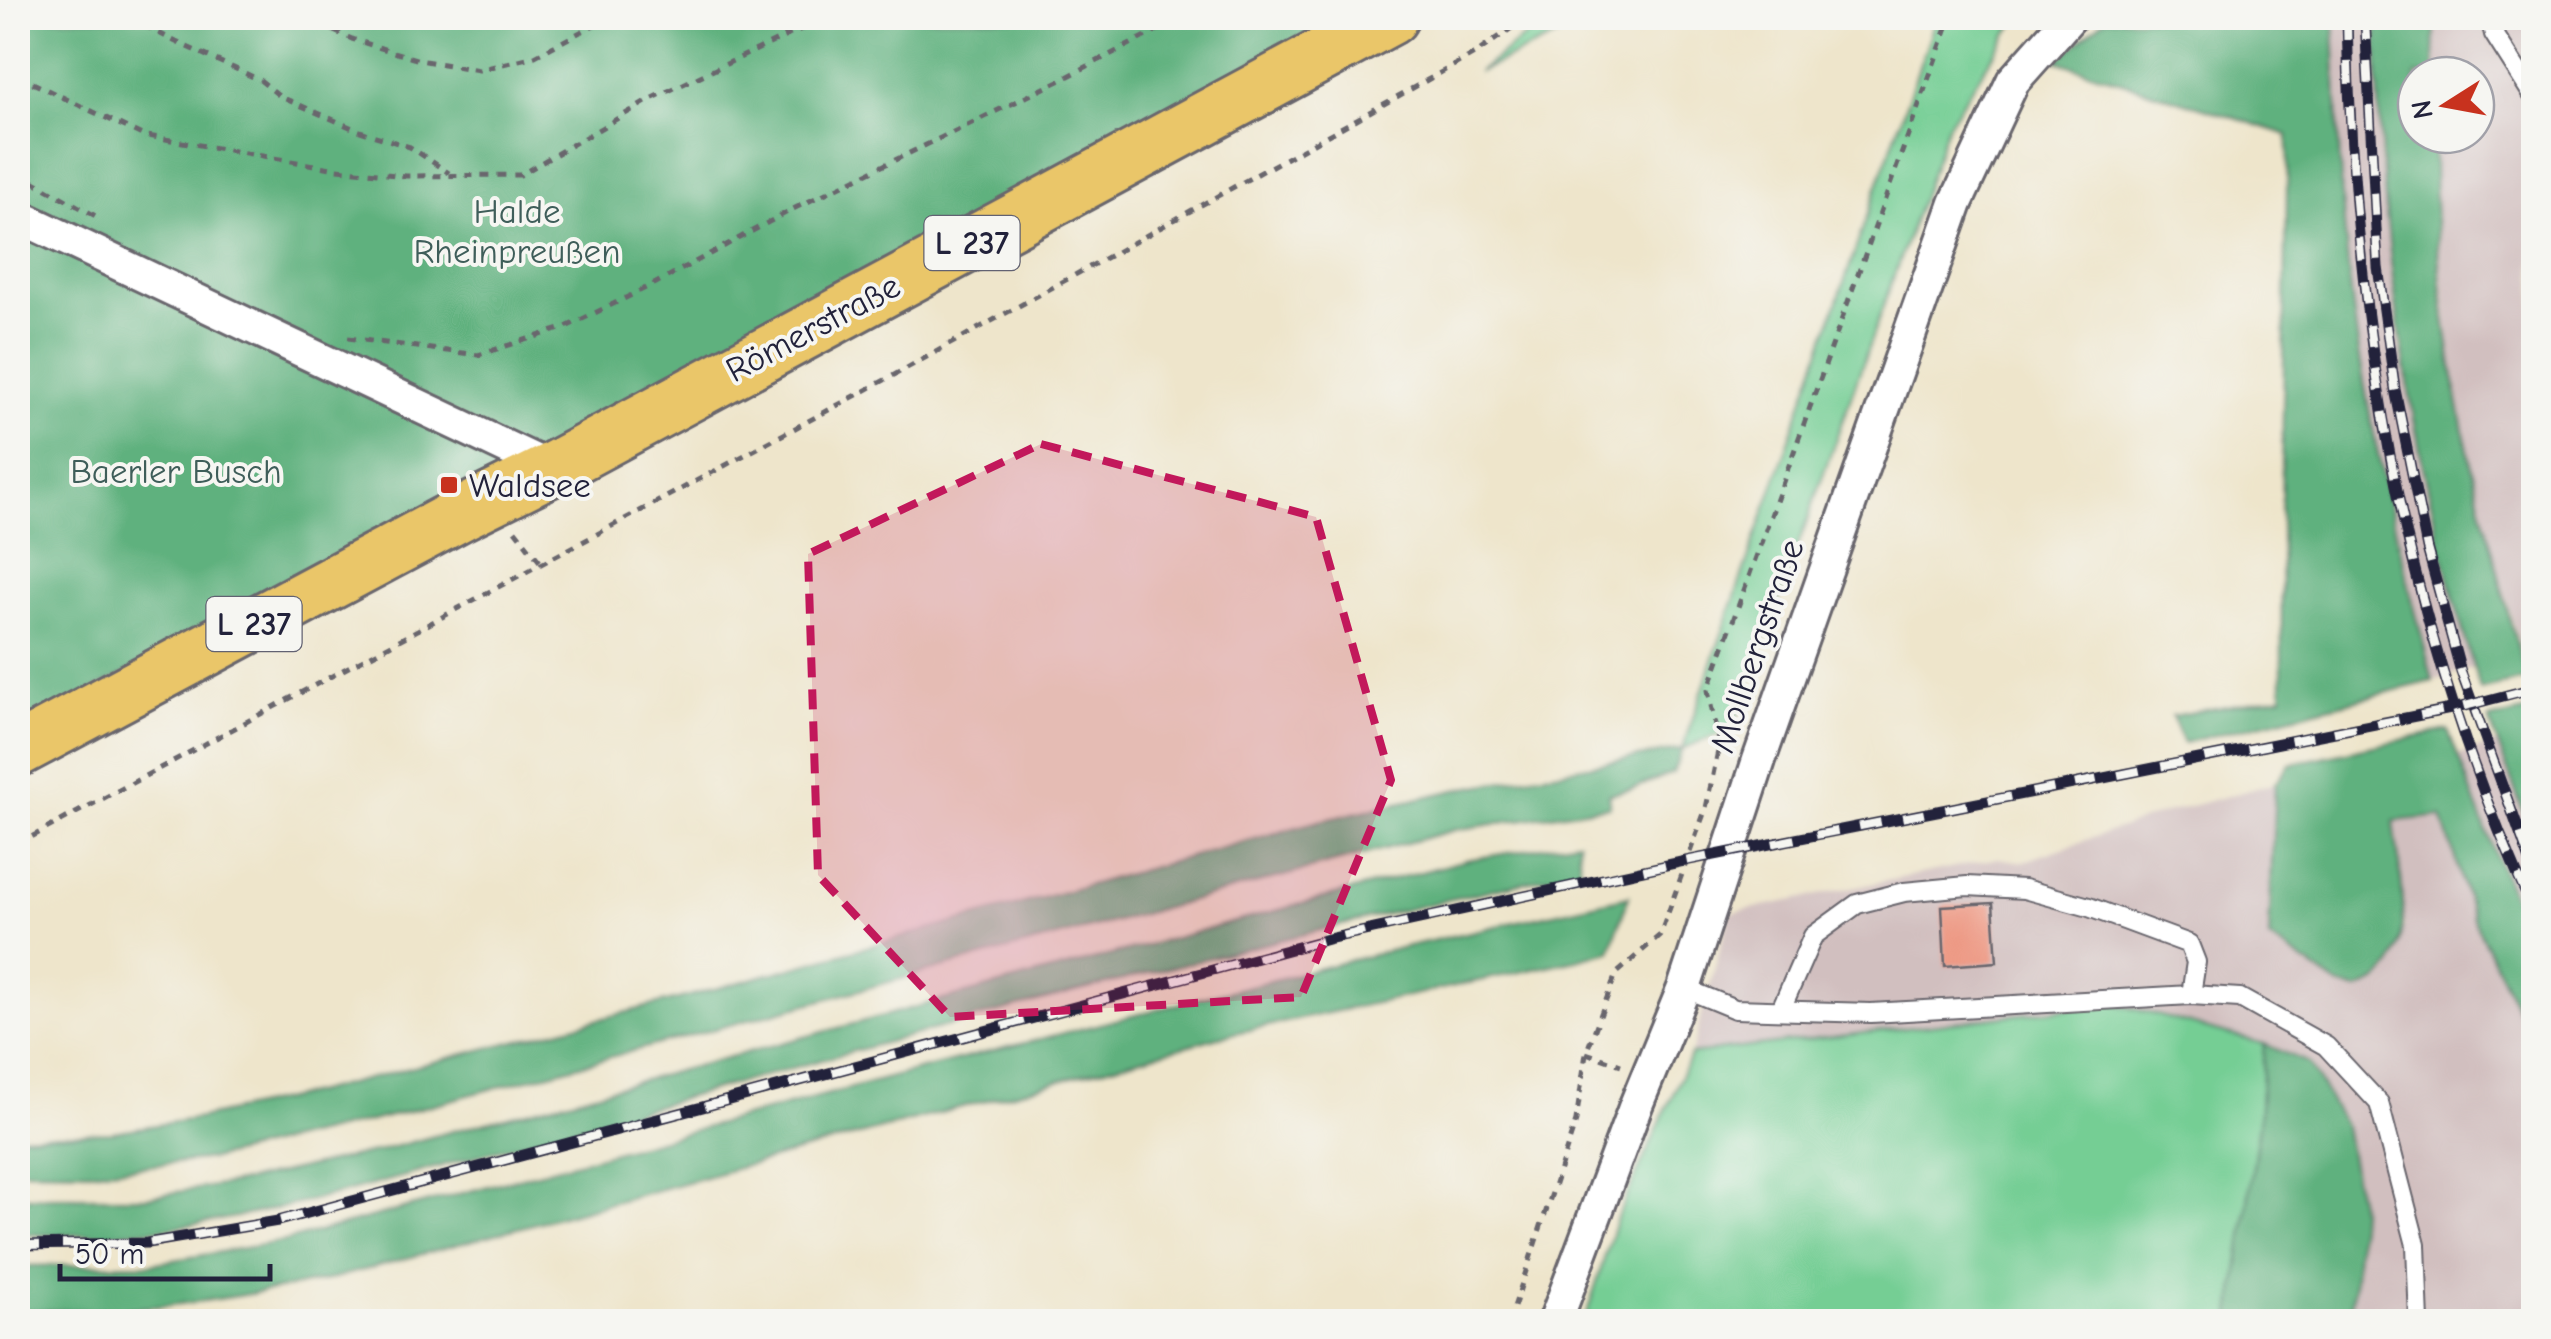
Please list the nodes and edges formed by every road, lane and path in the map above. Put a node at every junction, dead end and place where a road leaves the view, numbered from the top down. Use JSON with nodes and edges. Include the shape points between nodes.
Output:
{"nodes":[{"id":1,"x":130,"y":18,"type":"edge"},
{"id":2,"x":304,"y":18,"type":"edge"},
{"id":3,"x":607,"y":18,"type":"edge"},
{"id":4,"x":824,"y":18,"type":"edge"},
{"id":5,"x":1181,"y":18,"type":"edge"},
{"id":6,"x":1392,"y":18,"type":"edge"},
{"id":7,"x":1526,"y":18,"type":"edge"},
{"id":8,"x":1960,"y":18,"type":"edge"},
{"id":9,"x":2069,"y":18,"type":"edge"},
{"id":10,"x":2490,"y":18,"type":"edge"},
{"id":11,"x":18,"y":76,"type":"edge"},
{"id":12,"x":2534,"y":96,"type":"edge"},
{"id":13,"x":18,"y":172,"type":"edge"},
{"id":14,"x":452,"y":175,"type":"junction"},
{"id":15,"x":18,"y":216,"type":"edge"},
{"id":16,"x":116,"y":226,"type":"dead end"},
{"id":17,"x":342,"y":337,"type":"dead end"},
{"id":18,"x":552,"y":469,"type":"junction"},
{"id":19,"x":18,"y":750,"type":"edge"},
{"id":20,"x":18,"y":844,"type":"edge"},
{"id":21,"x":1684,"y":988,"type":"junction"},
{"id":22,"x":2192,"y":995,"type":"junction"},
{"id":23,"x":1780,"y":1009,"type":"junction"},
{"id":24,"x":1586,"y":1053,"type":"junction"},
{"id":25,"x":1648,"y":1075,"type":"junction"},
{"id":26,"x":1508,"y":1322,"type":"edge"},
{"id":27,"x":1556,"y":1322,"type":"edge"},
{"id":28,"x":2419,"y":1322,"type":"edge"}],
"edges":[{"from":1,"to":14,"type":"path","via":[[280,96],[410,147]]},
{"from":2,"to":3,"type":"path","via":[[419,60],[479,70],[535,56]]},
{"from":4,"to":14,"type":"path","via":[[652,99],[520,175]]},
{"from":5,"to":17,"type":"path","via":[[566,328],[478,355]]},
{"from":6,"to":18,"type":"main road","name":"Römerstraße","number":"L 237"},
{"from":7,"to":20,"type":"path","via":[[1476,54],[930,355]]},
{"from":8,"to":24,"type":"path","via":[[1950,20],[1708,690],[1720,746],[1706,808],[1660,936],[1616,974]]},
{"from":9,"to":21,"type":"street","name":"Mollbergstraße","via":[[2013,80],[1956,204]]},
{"from":10,"to":12,"type":"lane"},
{"from":11,"to":14,"type":"path","via":[[142,135],[337,169]]},
{"from":13,"to":16,"type":"path"},
{"from":15,"to":18,"type":"street"},
{"from":18,"to":19,"type":"main road","name":"Römerstraße","number":"L 237"},
{"from":21,"to":23,"type":"lane","via":[[1735,1009]]},
{"from":21,"to":25,"type":"street","name":"Mollbergstraße"},
{"from":22,"to":23,"type":"lane","via":[[1870,1013]]},
{"from":22,"to":23,"type":"lane","via":[[2196,962],[2189,944],[2056,898],[1968,886],[1858,904],[1814,936]]},
{"from":22,"to":28,"type":"lane","via":[[2240,998],[2309,1036],[2380,1103],[2416,1245]]},
{"from":24,"to":25,"type":"path"},
{"from":24,"to":26,"type":"path","via":[[1576,1121]]},
{"from":25,"to":27,"type":"street","name":"Mollbergstraße"}]}
